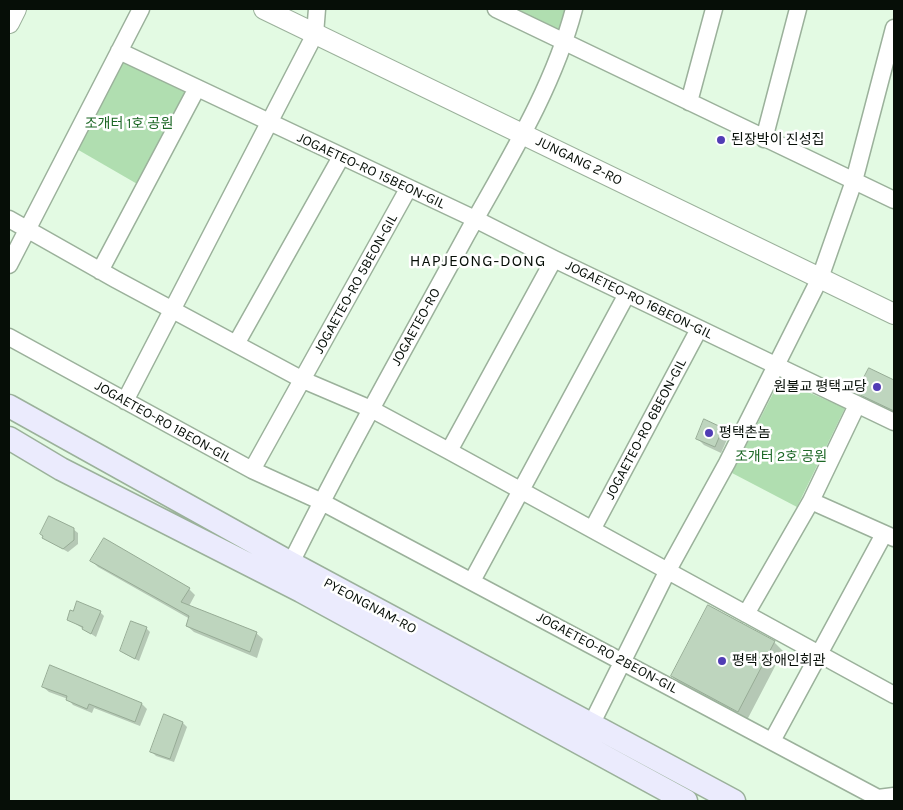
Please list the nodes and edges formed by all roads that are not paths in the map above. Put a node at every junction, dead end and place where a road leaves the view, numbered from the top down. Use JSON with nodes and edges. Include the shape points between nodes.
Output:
{"nodes":[{"id":1,"x":16,"y":9,"type":"edge"},
{"id":2,"x":141,"y":9,"type":"edge"},
{"id":3,"x":264,"y":9,"type":"edge"},
{"id":4,"x":317,"y":9,"type":"edge"},
{"id":5,"x":496,"y":9,"type":"edge"},
{"id":6,"x":574,"y":9,"type":"edge"},
{"id":7,"x":714,"y":9,"type":"edge"},
{"id":8,"x":798,"y":9,"type":"edge"},
{"id":9,"x":9,"y":22,"type":"edge"},
{"id":10,"x":894,"y":28,"type":"edge"},
{"id":11,"x":315,"y":34,"type":"junction"},
{"id":12,"x":565,"y":42,"type":"junction"},
{"id":13,"x":119,"y":51,"type":"junction"},
{"id":14,"x":197,"y":88,"type":"junction"},
{"id":15,"x":689,"y":102,"type":"junction"},
{"id":16,"x":268,"y":122,"type":"junction"},
{"id":17,"x":522,"y":134,"type":"junction"},
{"id":18,"x":764,"y":139,"type":"junction"},
{"id":19,"x":340,"y":156,"type":"junction"},
{"id":20,"x":854,"y":181,"type":"junction"},
{"id":21,"x":408,"y":189,"type":"junction"},
{"id":22,"x":894,"y":200,"type":"edge"},
{"id":23,"x":9,"y":219,"type":"edge"},
{"id":24,"x":475,"y":219,"type":"junction"},
{"id":25,"x":26,"y":229,"type":"junction"},
{"id":26,"x":554,"y":259,"type":"junction"},
{"id":27,"x":9,"y":265,"type":"edge"},
{"id":28,"x":100,"y":271,"type":"junction"},
{"id":29,"x":820,"y":278,"type":"junction"},
{"id":30,"x":627,"y":294,"type":"junction"},
{"id":31,"x":172,"y":309,"type":"junction"},
{"id":32,"x":894,"y":314,"type":"edge"},
{"id":33,"x":700,"y":329,"type":"junction"},
{"id":34,"x":9,"y":337,"type":"edge"},
{"id":35,"x":236,"y":344,"type":"junction"},
{"id":36,"x":777,"y":366,"type":"junction"},
{"id":37,"x":303,"y":380,"type":"junction"},
{"id":38,"x":125,"y":401,"type":"junction"},
{"id":39,"x":857,"y":405,"type":"junction"},
{"id":40,"x":9,"y":406,"type":"edge"},
{"id":41,"x":371,"y":409,"type":"junction"},
{"id":42,"x":894,"y":422,"type":"edge"},
{"id":43,"x":9,"y":438,"type":"edge"},
{"id":44,"x":449,"y":451,"type":"junction"},
{"id":45,"x":252,"y":470,"type":"junction"},
{"id":46,"x":521,"y":491,"type":"junction"},
{"id":47,"x":320,"y":501,"type":"junction"},
{"id":48,"x":811,"y":501,"type":"junction"},
{"id":49,"x":593,"y":528,"type":"junction"},
{"id":50,"x":889,"y":536,"type":"edge"},
{"id":51,"x":286,"y":572,"type":"junction"},
{"id":52,"x":667,"y":572,"type":"junction"},
{"id":53,"x":472,"y":581,"type":"junction"},
{"id":54,"x":746,"y":614,"type":"junction"},
{"id":55,"x":819,"y":655,"type":"junction"},
{"id":56,"x":622,"y":662,"type":"junction"},
{"id":57,"x":894,"y":695,"type":"edge"},
{"id":58,"x":591,"y":725,"type":"junction"},
{"id":59,"x":772,"y":741,"type":"junction"},
{"id":60,"x":894,"y":796,"type":"edge"},
{"id":61,"x":686,"y":801,"type":"edge"},
{"id":62,"x":734,"y":801,"type":"edge"}],
"edges":[{"from":1,"to":9,"type":"street"},
{"from":2,"to":13,"type":"street"},
{"from":3,"to":11,"type":"street","name":"JUNGANG 2-RO"},
{"from":4,"to":11,"type":"street"},
{"from":5,"to":12,"type":"street"},
{"from":6,"to":12,"type":"street","name":"JOGAETEO-RO"},
{"from":7,"to":15,"type":"street"},
{"from":8,"to":18,"type":"street"},
{"from":10,"to":20,"type":"street"},
{"from":11,"to":16,"type":"street"},
{"from":11,"to":17,"type":"street","name":"JUNGANG 2-RO"},
{"from":12,"to":15,"type":"street"},
{"from":12,"to":17,"type":"street","name":"JOGAETEO-RO"},
{"from":13,"to":14,"type":"street","name":"JOGAETEO-RO 15BEON-GIL"},
{"from":13,"to":25,"type":"street"},
{"from":14,"to":16,"type":"street","name":"JOGAETEO-RO 15BEON-GIL"},
{"from":14,"to":28,"type":"street"},
{"from":15,"to":18,"type":"street"},
{"from":16,"to":19,"type":"street","name":"JOGAETEO-RO 15BEON-GIL"},
{"from":16,"to":31,"type":"street"},
{"from":17,"to":24,"type":"street","name":"JOGAETEO-RO"},
{"from":17,"to":29,"type":"street","name":"JUNGANG 2-RO"},
{"from":18,"to":20,"type":"street"},
{"from":19,"to":21,"type":"street","name":"JOGAETEO-RO 15BEON-GIL"},
{"from":19,"to":35,"type":"street"},
{"from":20,"to":22,"type":"street"},
{"from":20,"to":29,"type":"street"},
{"from":21,"to":24,"type":"street","name":"JOGAETEO-RO 15BEON-GIL"},
{"from":21,"to":37,"type":"street","name":"JOGAETEO-RO 5BEON-GIL"},
{"from":23,"to":25,"type":"street"},
{"from":24,"to":26,"type":"street","name":"JOGAETEO-RO 16BEON-GIL"},
{"from":24,"to":41,"type":"street","name":"JOGAETEO-RO"},
{"from":25,"to":27,"type":"street"},
{"from":25,"to":28,"type":"street"},
{"from":26,"to":30,"type":"street","name":"JOGAETEO-RO 16BEON-GIL"},
{"from":26,"to":44,"type":"street"},
{"from":28,"to":31,"type":"street"},
{"from":29,"to":32,"type":"street","name":"JUNGANG 2-RO"},
{"from":29,"to":36,"type":"street"},
{"from":30,"to":33,"type":"street","name":"JOGAETEO-RO 16BEON-GIL"},
{"from":30,"to":46,"type":"street"},
{"from":31,"to":35,"type":"street"},
{"from":31,"to":38,"type":"street"},
{"from":33,"to":36,"type":"street","name":"JOGAETEO-RO 16BEON-GIL"},
{"from":33,"to":49,"type":"street","name":"JOGAETEO-RO 6BEON-GIL"},
{"from":34,"to":38,"type":"street","name":"JOGAETEO-RO 1BEON-GIL"},
{"from":35,"to":37,"type":"street"},
{"from":36,"to":39,"type":"street","name":"JOGAETEO-RO 16BEON-GIL"},
{"from":36,"to":52,"type":"street"},
{"from":37,"to":41,"type":"street"},
{"from":37,"to":45,"type":"street","name":"JOGAETEO-RO 5BEON-GIL"},
{"from":38,"to":45,"type":"street","name":"JOGAETEO-RO 1BEON-GIL"},
{"from":39,"to":42,"type":"street","name":"JOGAETEO-RO 16BEON-GIL"},
{"from":39,"to":48,"type":"street"},
{"from":40,"to":51,"type":"main road","name":"PYEONGNAM-RO"},
{"from":41,"to":44,"type":"street"},
{"from":41,"to":47,"type":"street","name":"JOGAETEO-RO"},
{"from":43,"to":51,"type":"main road","name":"PYEONGNAM-RO","via":[[61,469]]},
{"from":44,"to":46,"type":"street"},
{"from":45,"to":47,"type":"street","name":"JOGAETEO-RO 1BEON-GIL"},
{"from":46,"to":49,"type":"street"},
{"from":46,"to":53,"type":"street"},
{"from":47,"to":51,"type":"street","name":"JOGAETEO-RO"},
{"from":47,"to":53,"type":"street","name":"JOGAETEO-RO 2BEON-GIL"},
{"from":48,"to":50,"type":"street"},
{"from":48,"to":54,"type":"street"},
{"from":49,"to":52,"type":"street"},
{"from":50,"to":55,"type":"street"},
{"from":51,"to":58,"type":"main road","name":"PYEONGNAM-RO"},
{"from":51,"to":61,"type":"main road","name":"PYEONGNAM-RO"},
{"from":52,"to":54,"type":"street"},
{"from":52,"to":56,"type":"street"},
{"from":53,"to":56,"type":"street","name":"JOGAETEO-RO 2BEON-GIL"},
{"from":54,"to":55,"type":"street"},
{"from":55,"to":57,"type":"street"},
{"from":55,"to":59,"type":"street"},
{"from":56,"to":58,"type":"street"},
{"from":56,"to":59,"type":"street","name":"JOGAETEO-RO 2BEON-GIL"},
{"from":58,"to":62,"type":"main road","name":"PYEONGNAM-RO"},
{"from":59,"to":60,"type":"street","name":"JOGAETEO-RO 2BEON-GIL","via":[[878,798]]}]}
